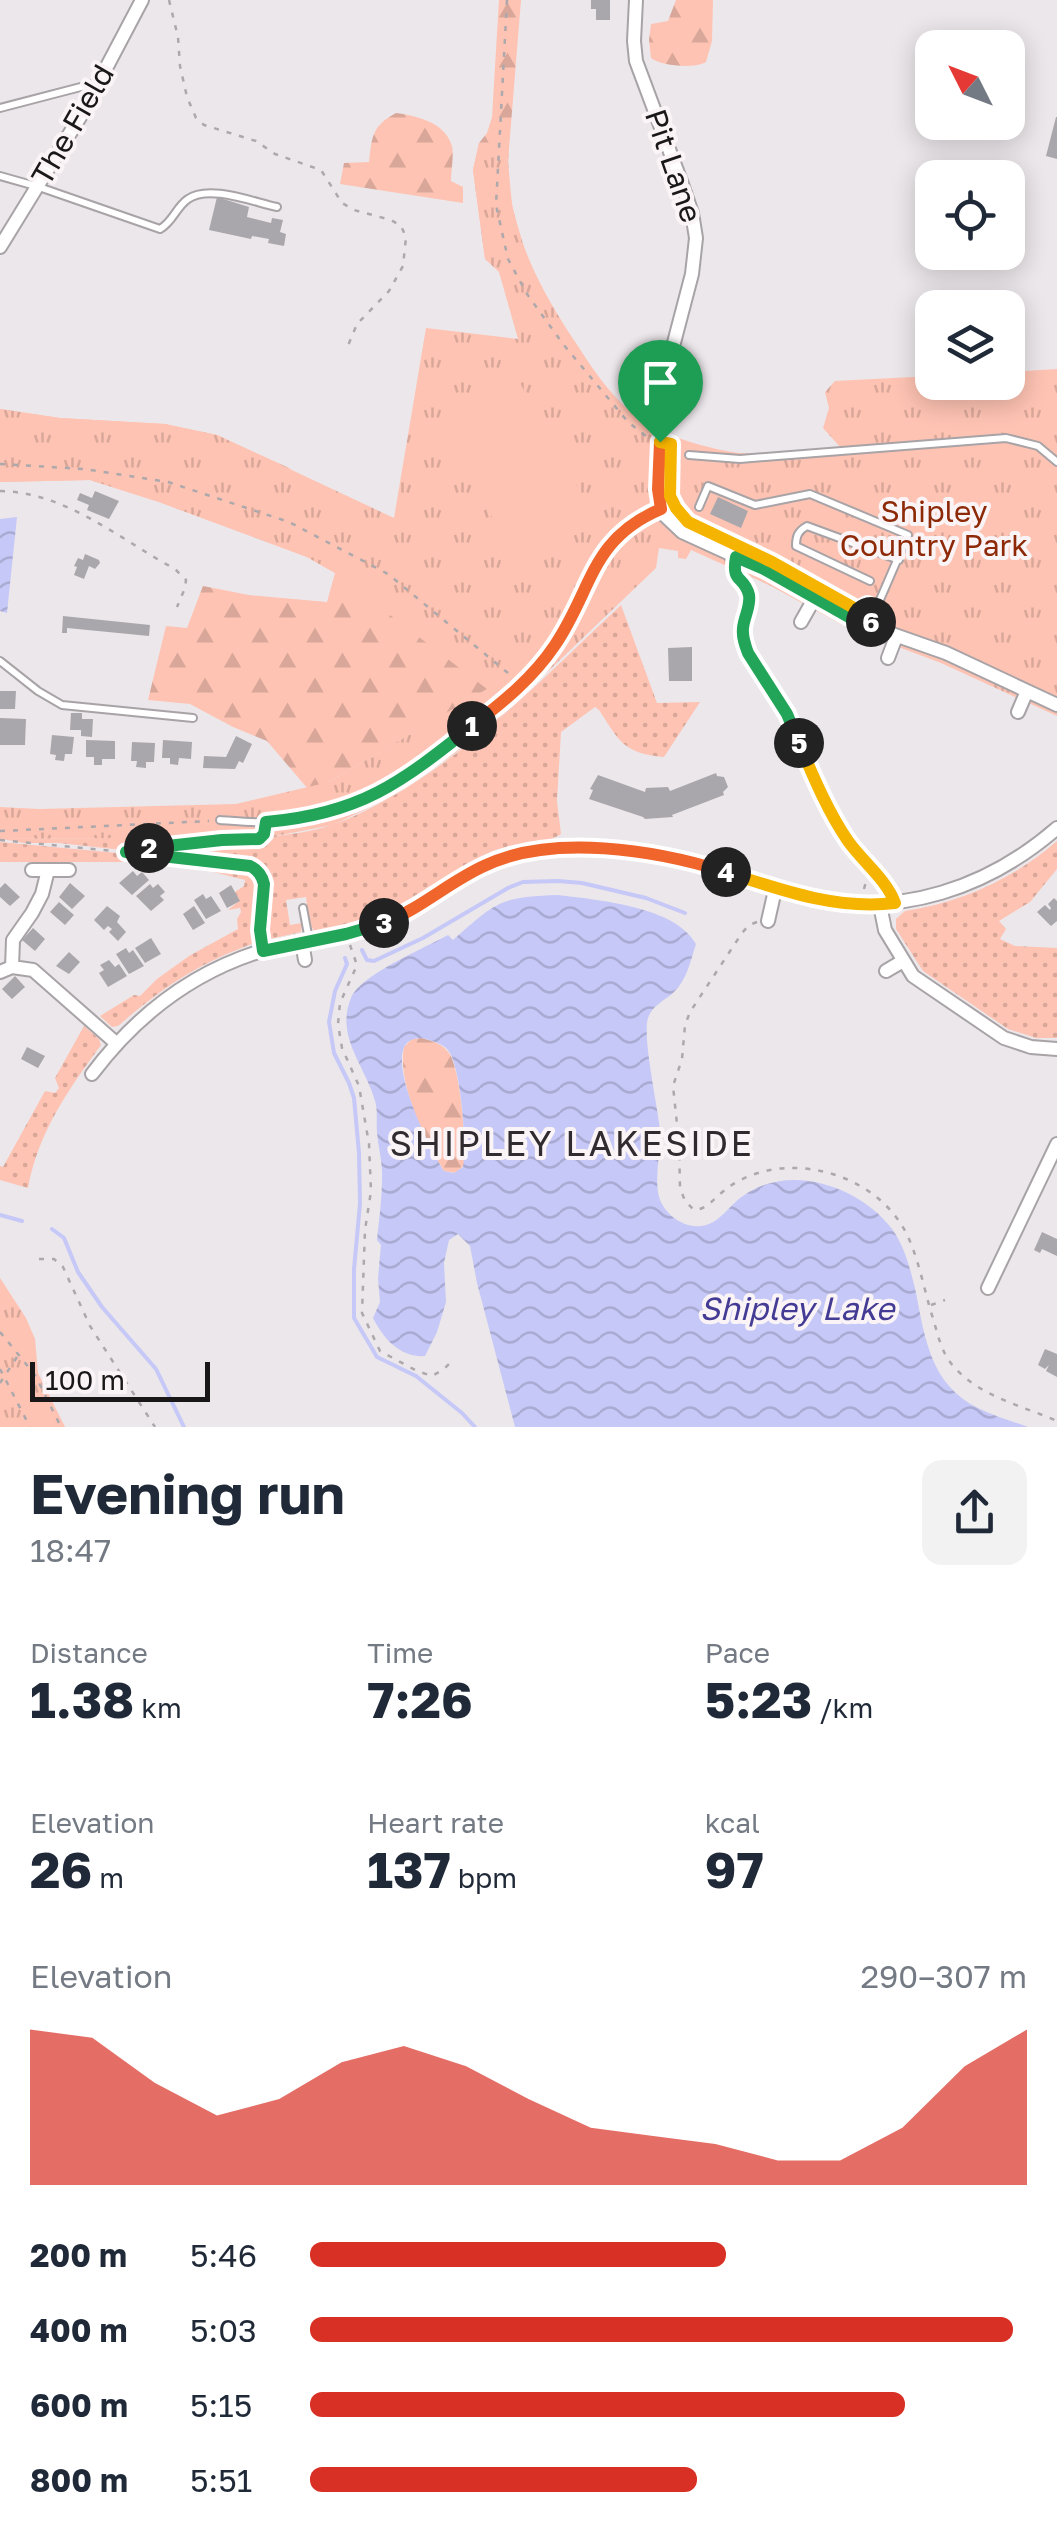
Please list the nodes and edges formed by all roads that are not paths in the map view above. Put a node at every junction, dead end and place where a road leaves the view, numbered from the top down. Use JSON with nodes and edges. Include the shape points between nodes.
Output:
{"nodes":[{"id":1,"x":142,"y":0,"type":"edge"},
{"id":2,"x":636,"y":0,"type":"edge"},
{"id":3,"x":98,"y":83,"type":"junction"},
{"id":4,"x":0,"y":108,"type":"edge"},
{"id":5,"x":0,"y":176,"type":"edge"},
{"id":6,"x":39,"y":187,"type":"junction"},
{"id":7,"x":276,"y":207,"type":"dead end"},
{"id":8,"x":0,"y":247,"type":"edge"},
{"id":9,"x":690,"y":454,"type":"dead end"},
{"id":10,"x":1057,"y":462,"type":"edge"},
{"id":11,"x":699,"y":506,"type":"dead end"},
{"id":12,"x":661,"y":509,"type":"junction"},
{"id":13,"x":639,"y":519,"type":"joint"},
{"id":14,"x":900,"y":560,"type":"junction"},
{"id":15,"x":870,"y":580,"type":"dead end"},
{"id":16,"x":814,"y":599,"type":"junction"},
{"id":17,"x":801,"y":622,"type":"dead end"},
{"id":18,"x":868,"y":626,"type":"junction"},
{"id":19,"x":896,"y":637,"type":"junction"},
{"id":20,"x":888,"y":658,"type":"dead end"},
{"id":21,"x":0,"y":661,"type":"edge"},
{"id":22,"x":1027,"y":691,"type":"junction"},
{"id":23,"x":1057,"y":705,"type":"edge"},
{"id":24,"x":1018,"y":712,"type":"dead end"},
{"id":25,"x":194,"y":718,"type":"dead end"},
{"id":26,"x":220,"y":820,"type":"road end"},
{"id":27,"x":1057,"y":828,"type":"edge"},
{"id":28,"x":32,"y":870,"type":"dead end"},
{"id":29,"x":48,"y":870,"type":"junction"},
{"id":30,"x":68,"y":870,"type":"dead end"},
{"id":31,"x":775,"y":890,"type":"junction"},
{"id":32,"x":880,"y":904,"type":"junction"},
{"id":33,"x":303,"y":908,"type":"dead end"},
{"id":34,"x":768,"y":920,"type":"road end"},
{"id":35,"x":306,"y":941,"type":"junction"},
{"id":36,"x":305,"y":960,"type":"dead end"},
{"id":37,"x":902,"y":961,"type":"junction"},
{"id":38,"x":6,"y":970,"type":"edge"},
{"id":39,"x":886,"y":971,"type":"dead end"},
{"id":40,"x":116,"y":1043,"type":"junction"},
{"id":41,"x":1057,"y":1048,"type":"edge"},
{"id":42,"x":92,"y":1074,"type":"dead end"},
{"id":43,"x":1057,"y":1144,"type":"edge"},
{"id":44,"x":988,"y":1288,"type":"dead end"}],
"edges":[{"from":1,"to":3,"type":"street","name":"The Field"},
{"from":2,"to":12,"type":"street","name":"Pit Lane","via":[[636,61],[696,233],[665,377]]},
{"from":3,"to":4,"type":"lane"},
{"from":3,"to":6,"type":"street","name":"The Field"},
{"from":5,"to":6,"type":"lane"},
{"from":6,"to":7,"type":"lane","via":[[160,229],[189,197],[205,192]]},
{"from":6,"to":8,"type":"street","name":"The Field"},
{"from":9,"to":10,"type":"lane","via":[[740,459],[1006,438],[1038,446]]},
{"from":11,"to":14,"type":"lane","via":[[708,486],[755,505],[810,494],[908,535]]},
{"from":12,"to":13,"type":"street"},
{"from":12,"to":16,"type":"street","via":[[682,532]]},
{"from":13,"to":26,"type":"lane","via":[[610,544],[557,642],[522,685],[435,756],[343,809],[296,820]]},
{"from":14,"to":15,"type":"lane","via":[[807,526],[800,530],[796,546]]},
{"from":14,"to":18,"type":"lane"},
{"from":16,"to":17,"type":"street"},
{"from":16,"to":18,"type":"street"},
{"from":18,"to":19,"type":"street"},
{"from":19,"to":20,"type":"street"},
{"from":19,"to":22,"type":"street"},
{"from":21,"to":25,"type":"lane","via":[[62,706]]},
{"from":22,"to":23,"type":"street"},
{"from":22,"to":24,"type":"street"},
{"from":27,"to":32,"type":"street","via":[[988,876]]},
{"from":28,"to":29,"type":"street"},
{"from":29,"to":30,"type":"street"},
{"from":29,"to":38,"type":"street","via":[[42,894],[12,940]]},
{"from":31,"to":32,"type":"street"},
{"from":31,"to":34,"type":"street"},
{"from":31,"to":35,"type":"street","via":[[657,856],[536,850],[488,864],[403,914]]},
{"from":32,"to":37,"type":"street","via":[[884,930]]},
{"from":33,"to":35,"type":"lane"},
{"from":35,"to":36,"type":"street"},
{"from":35,"to":40,"type":"street","via":[[191,981]]},
{"from":37,"to":39,"type":"street"},
{"from":37,"to":41,"type":"street","via":[[920,982],[996,1034]]},
{"from":38,"to":40,"type":"street","via":[[38,973]]},
{"from":40,"to":42,"type":"street"},
{"from":43,"to":44,"type":"street"}]}
